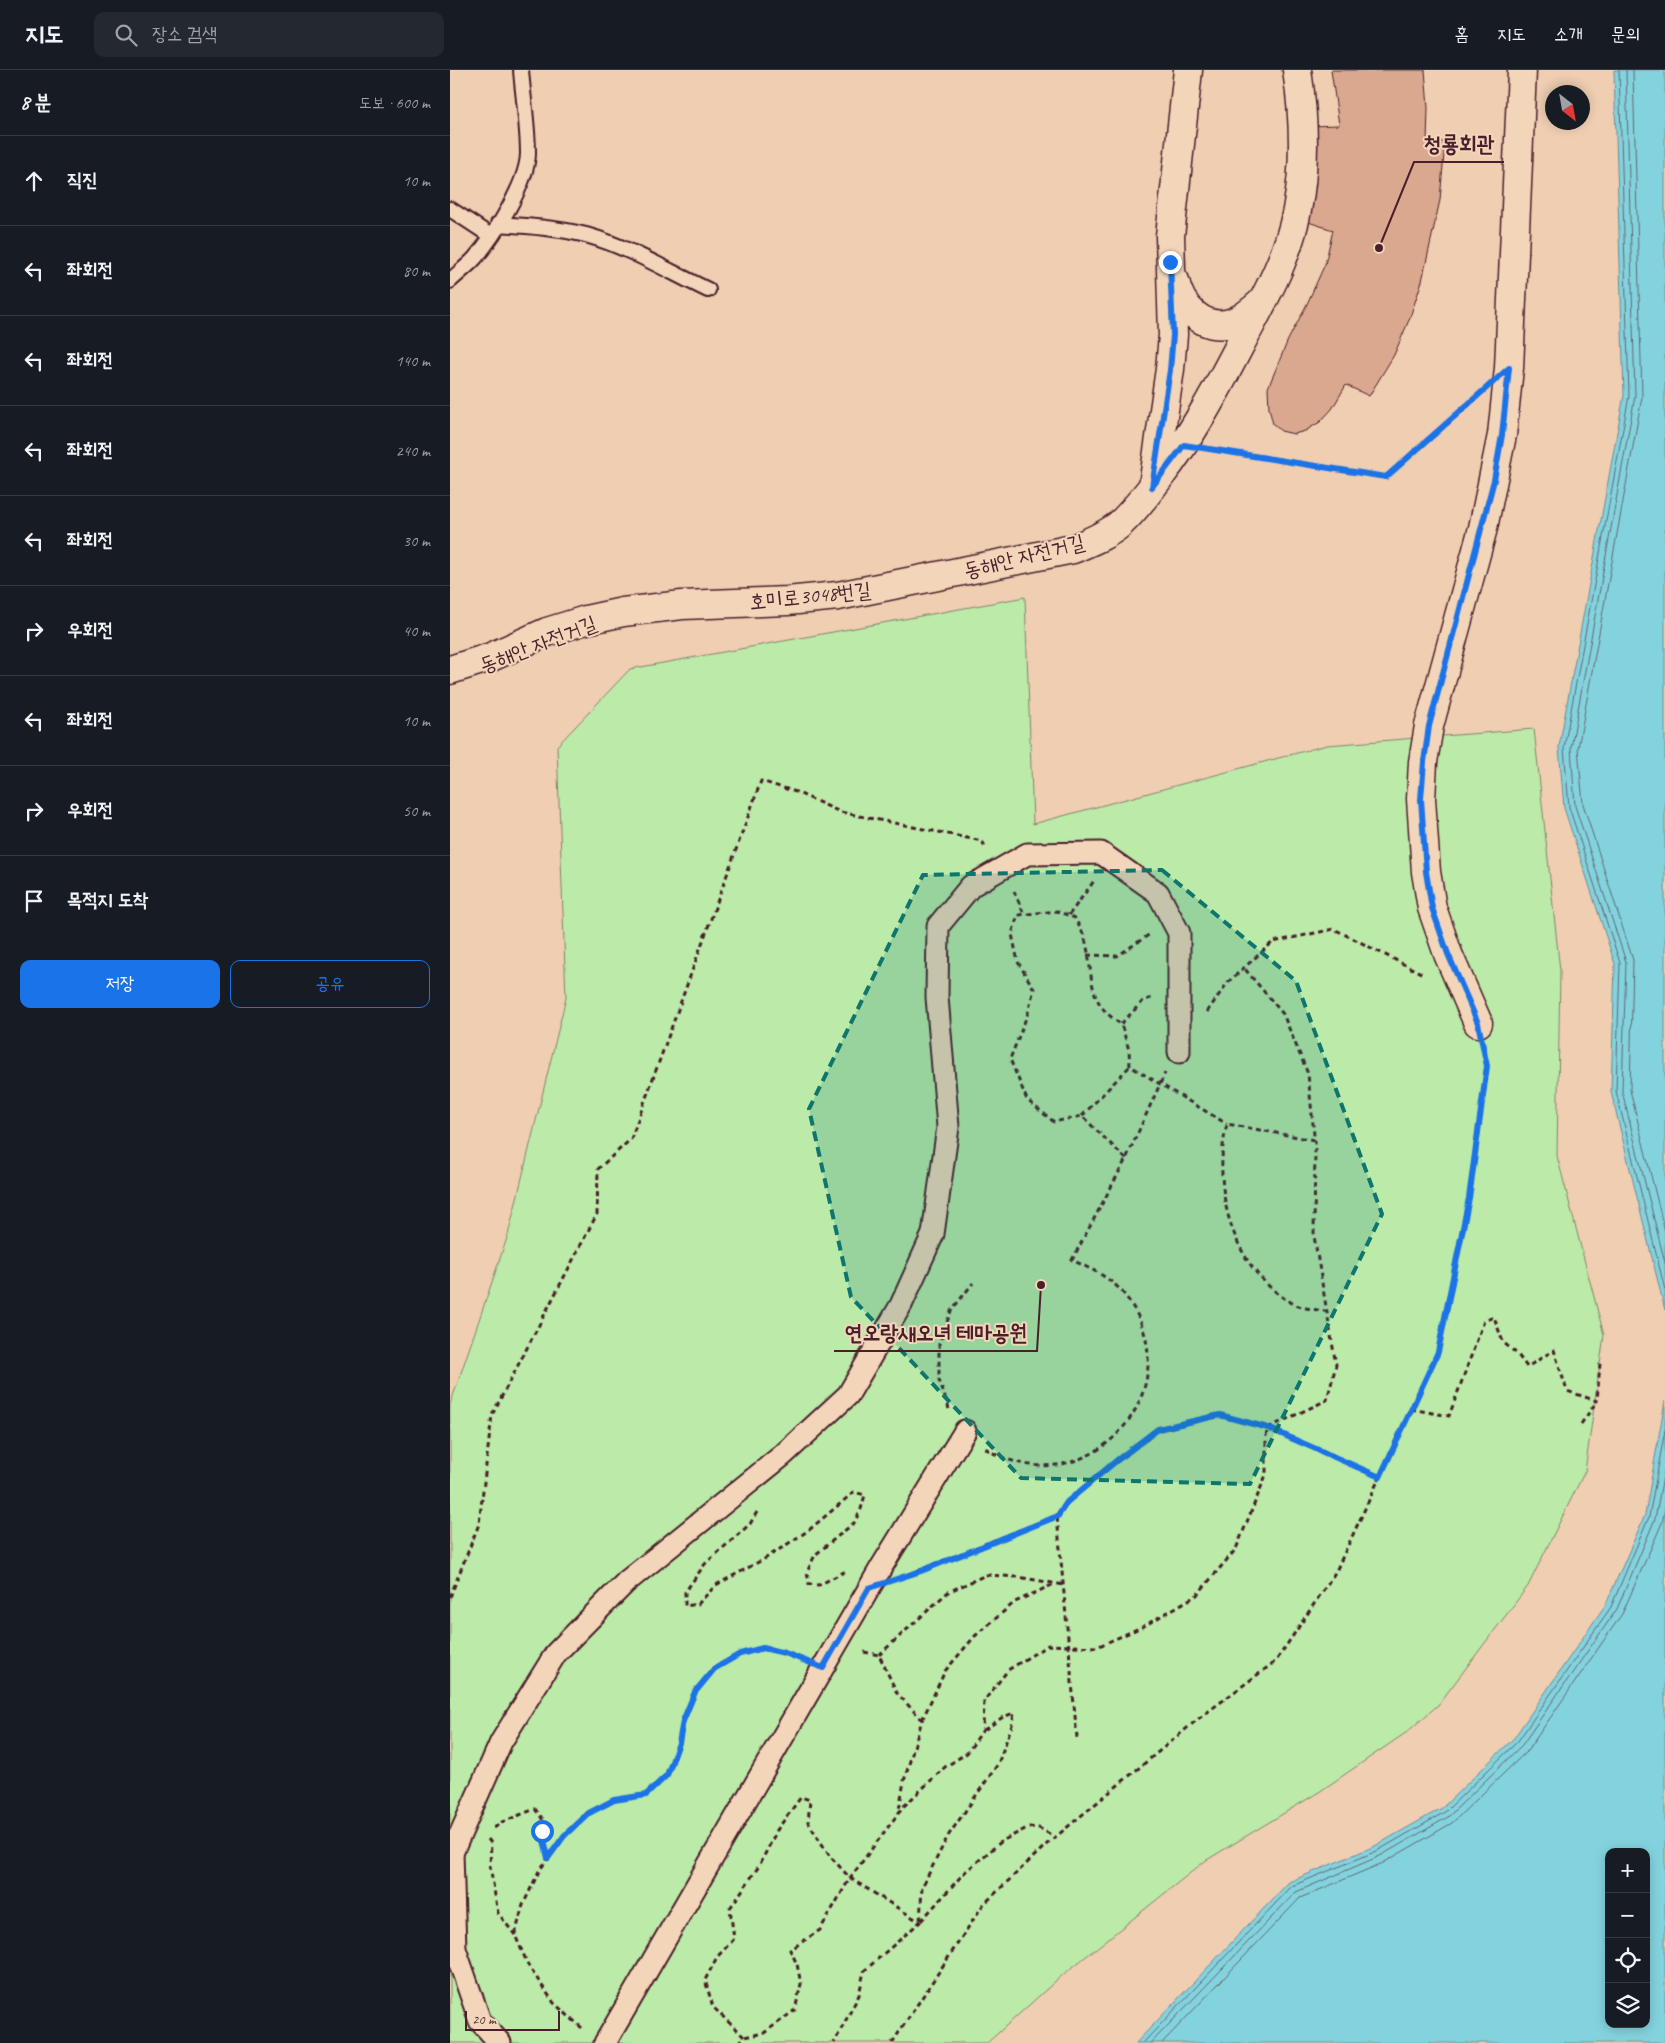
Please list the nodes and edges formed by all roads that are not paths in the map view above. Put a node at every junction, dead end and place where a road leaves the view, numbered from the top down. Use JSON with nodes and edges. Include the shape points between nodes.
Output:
{"nodes":[{"id":1,"x":521,"y":70,"type":"edge"},
{"id":2,"x":1188,"y":70,"type":"edge"},
{"id":3,"x":1297,"y":70,"type":"edge"},
{"id":4,"x":1522,"y":70,"type":"edge"},
{"id":5,"x":450,"y":209,"type":"edge"},
{"id":6,"x":494,"y":230,"type":"junction"},
{"id":7,"x":1170,"y":262,"type":"junction"},
{"id":8,"x":450,"y":281,"type":"edge"},
{"id":9,"x":708,"y":290,"type":"dead end"},
{"id":10,"x":1263,"y":301,"type":"junction"},
{"id":11,"x":1152,"y":487,"type":"junction"},
{"id":12,"x":450,"y":670,"type":"edge"},
{"id":13,"x":1478,"y":1023,"type":"road end"},
{"id":14,"x":1179,"y":1052,"type":"road end"},
{"id":15,"x":965,"y":1431,"type":"road end"},
{"id":16,"x":500,"y":2043,"type":"edge"},
{"id":17,"x":605,"y":2043,"type":"edge"}],
"edges":[{"from":1,"to":6,"type":"lane","via":[[527,163],[519,188]]},
{"from":2,"to":7,"type":"street"},
{"from":3,"to":10,"type":"street","name":"호미로3048번길","via":[[1302,119],[1302,181],[1281,267]]},
{"from":4,"to":13,"type":"street","via":[[1509,368],[1502,435],[1494,480],[1429,726],[1421,799],[1432,908]]},
{"from":5,"to":6,"type":"lane"},
{"from":6,"to":8,"type":"lane","via":[[475,258]]},
{"from":6,"to":9,"type":"lane","via":[[537,227],[585,235],[622,248]]},
{"from":7,"to":10,"type":"street","via":[[1176,288],[1184,304],[1204,321],[1231,323]]},
{"from":7,"to":11,"type":"street","via":[[1173,335]]},
{"from":10,"to":11,"type":"street","name":"호미로3048번길","via":[[1215,394],[1184,445]]},
{"from":11,"to":12,"type":"street","name":"호미로3048번길","via":[[1118,526],[1073,549],[838,596],[682,605],[623,612],[547,632],[491,657]]},
{"from":14,"to":16,"type":"street","via":[[1179,933],[1158,893],[1101,853],[1027,854],[971,886],[938,926],[937,997],[948,1127],[933,1234],[901,1305],[848,1395],[783,1455],[626,1582],[556,1652],[501,1742],[452,1853],[455,1949],[480,2021]]},
{"from":15,"to":17,"type":"street","via":[[869,1588]]}]}
